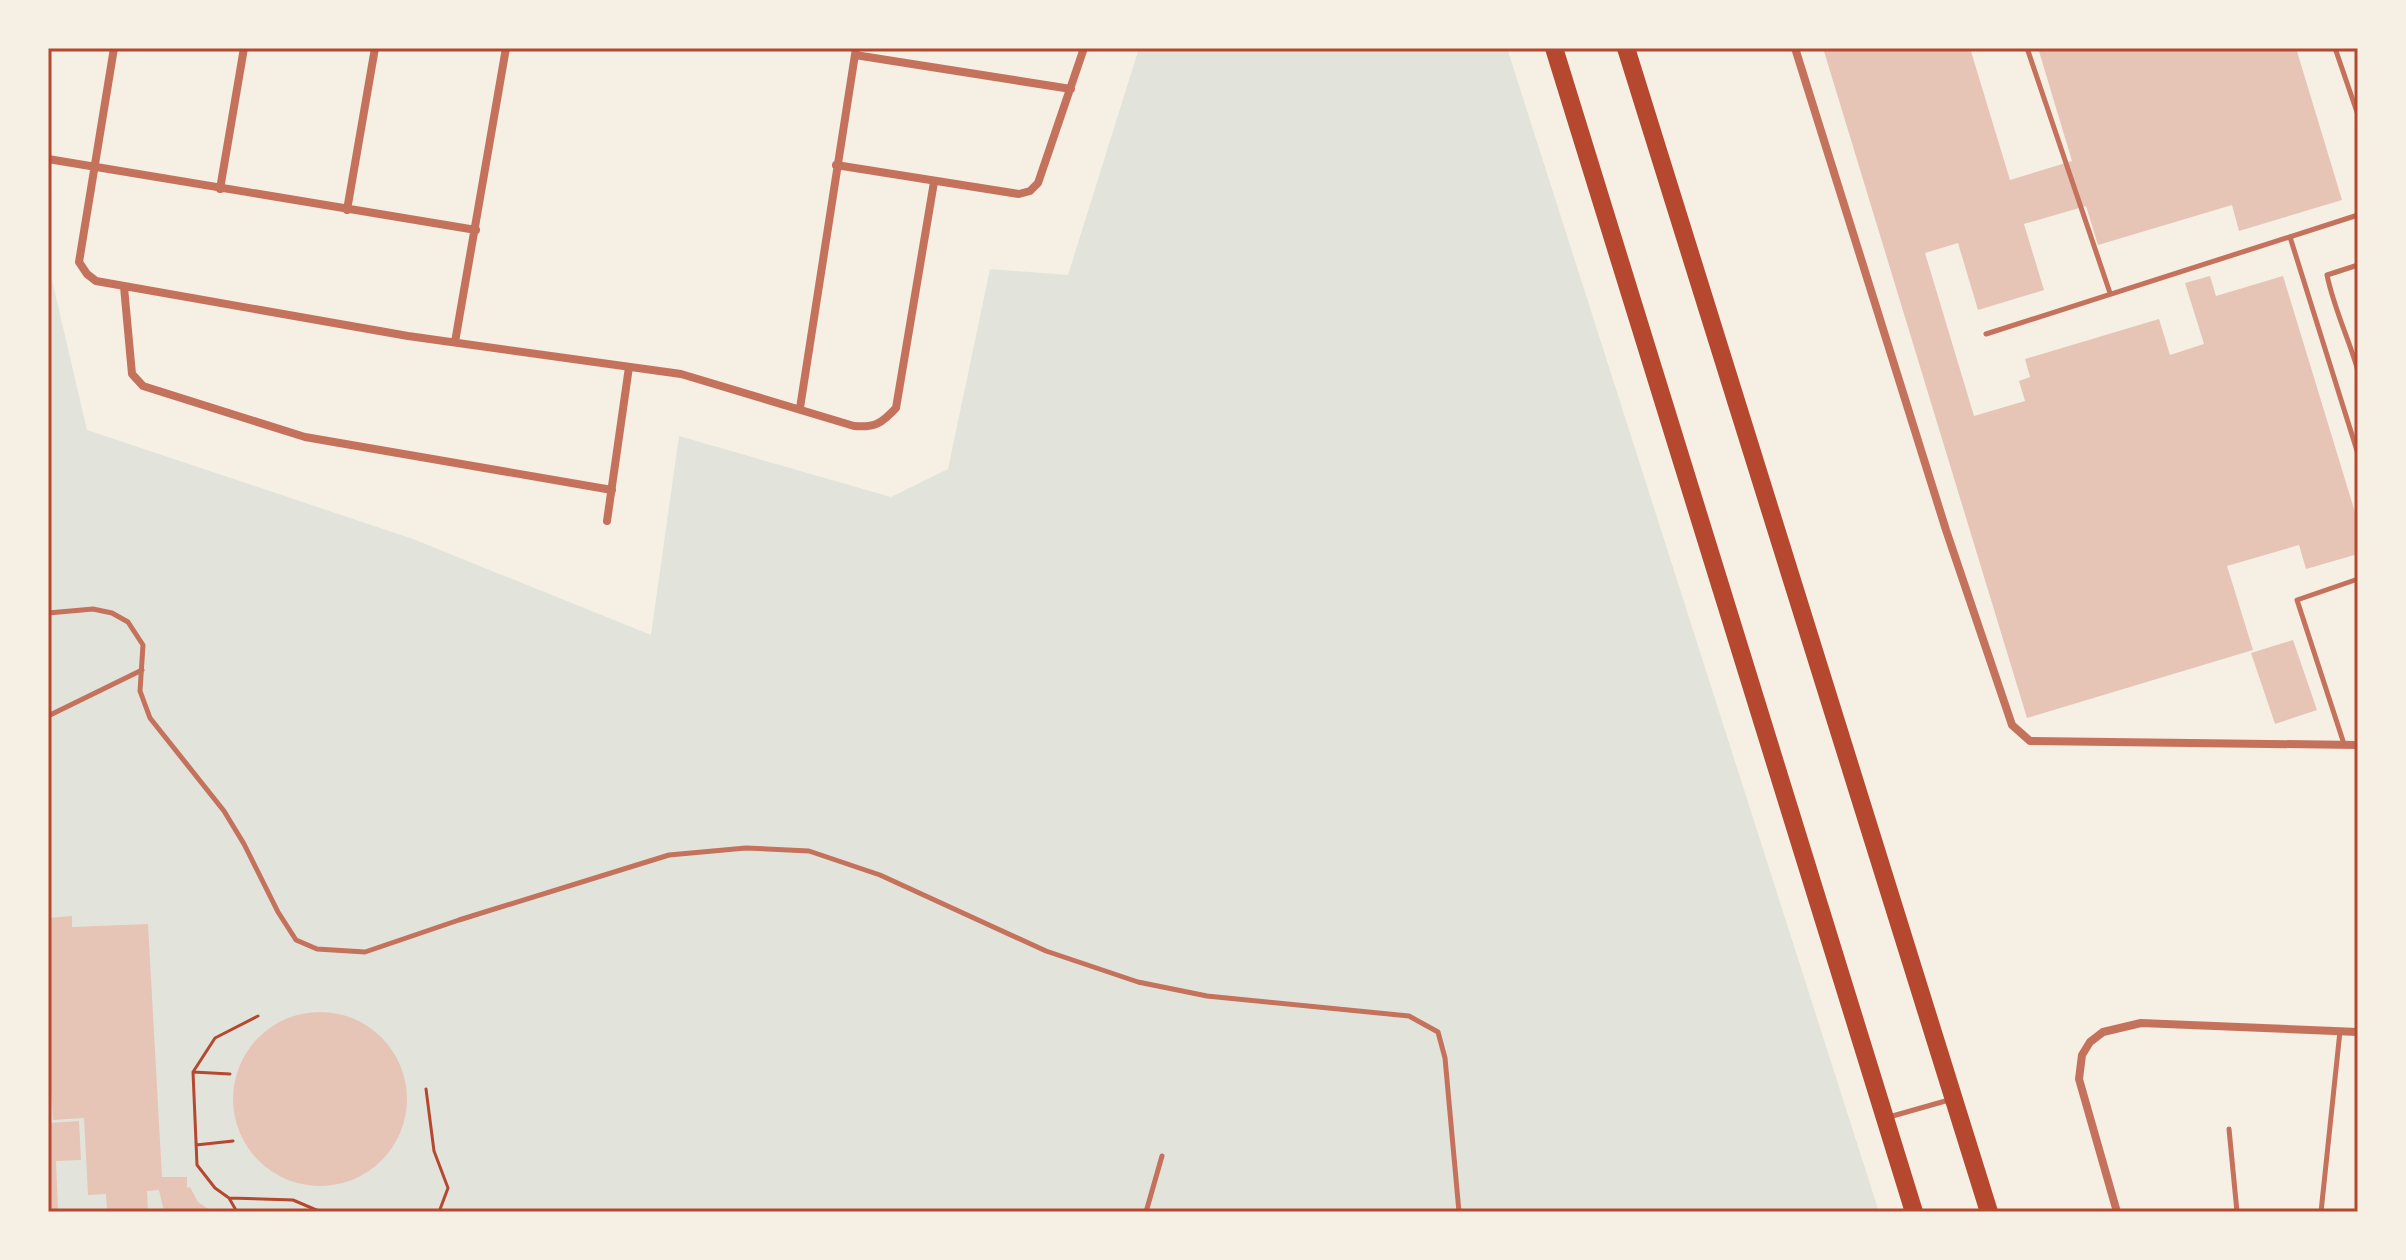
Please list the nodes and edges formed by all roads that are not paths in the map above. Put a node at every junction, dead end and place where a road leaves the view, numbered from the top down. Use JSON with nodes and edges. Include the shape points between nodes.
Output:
{"nodes":[{"id":1,"x":114,"y":48,"type":"edge"},
{"id":2,"x":244,"y":48,"type":"edge"},
{"id":3,"x":375,"y":48,"type":"edge"},
{"id":4,"x":506,"y":48,"type":"edge"},
{"id":5,"x":1084,"y":48,"type":"edge"},
{"id":6,"x":1554,"y":48,"type":"edge"},
{"id":7,"x":1626,"y":48,"type":"edge"},
{"id":8,"x":1795,"y":48,"type":"edge"},
{"id":9,"x":2027,"y":48,"type":"edge"},
{"id":10,"x":2335,"y":48,"type":"edge"},
{"id":11,"x":856,"y":51,"type":"edge"},
{"id":12,"x":1071,"y":89,"type":"junction"},
{"id":13,"x":2358,"y":92,"type":"edge"},
{"id":14,"x":2351,"y":95,"type":"junction"},
{"id":15,"x":2358,"y":115,"type":"edge"},
{"id":16,"x":48,"y":159,"type":"edge"},
{"id":17,"x":836,"y":165,"type":"junction"},
{"id":18,"x":94,"y":168,"type":"junction"},
{"id":19,"x":934,"y":182,"type":"junction"},
{"id":20,"x":220,"y":189,"type":"junction"},
{"id":21,"x":347,"y":210,"type":"junction"},
{"id":22,"x":2358,"y":215,"type":"edge"},
{"id":23,"x":476,"y":230,"type":"junction"},
{"id":24,"x":2290,"y":237,"type":"junction"},
{"id":25,"x":2358,"y":265,"type":"edge"},
{"id":26,"x":124,"y":287,"type":"junction"},
{"id":27,"x":2110,"y":294,"type":"junction"},
{"id":28,"x":1986,"y":334,"type":"dead end"},
{"id":29,"x":2358,"y":341,"type":"edge"},
{"id":30,"x":455,"y":342,"type":"junction"},
{"id":31,"x":2351,"y":344,"type":"junction"},
{"id":32,"x":629,"y":367,"type":"junction"},
{"id":33,"x":2358,"y":371,"type":"edge"},
{"id":34,"x":800,"y":408,"type":"junction"},
{"id":35,"x":2358,"y":454,"type":"edge"},
{"id":36,"x":612,"y":490,"type":"junction"},
{"id":37,"x":607,"y":521,"type":"dead end"},
{"id":38,"x":2358,"y":579,"type":"edge"},
{"id":39,"x":48,"y":613,"type":"edge"},
{"id":40,"x":142,"y":670,"type":"junction"},
{"id":41,"x":48,"y":716,"type":"edge"},
{"id":42,"x":2345,"y":745,"type":"junction"},
{"id":43,"x":2358,"y":745,"type":"edge"},
{"id":44,"x":2340,"y":1031,"type":"junction"},
{"id":45,"x":2358,"y":1032,"type":"edge"},
{"id":46,"x":1953,"y":1099,"type":"junction"},
{"id":47,"x":1885,"y":1118,"type":"junction"},
{"id":48,"x":2229,"y":1129,"type":"dead end"},
{"id":49,"x":1162,"y":1156,"type":"dead end"},
{"id":50,"x":1146,"y":1212,"type":"edge"},
{"id":51,"x":1459,"y":1212,"type":"edge"},
{"id":52,"x":1914,"y":1212,"type":"edge"},
{"id":53,"x":1989,"y":1212,"type":"edge"},
{"id":54,"x":2117,"y":1212,"type":"edge"},
{"id":55,"x":2237,"y":1212,"type":"edge"},
{"id":56,"x":2321,"y":1212,"type":"edge"}],
"edges":[{"from":1,"to":18,"type":"street"},
{"from":2,"to":20,"type":"street"},
{"from":3,"to":21,"type":"street"},
{"from":4,"to":23,"type":"street"},
{"from":5,"to":12,"type":"street"},
{"from":6,"to":47,"type":"highway"},
{"from":7,"to":46,"type":"highway"},
{"from":8,"to":42,"type":"street","via":[[2012,725],[2030,741]]},
{"from":9,"to":27,"type":"lane"},
{"from":10,"to":14,"type":"lane"},
{"from":11,"to":12,"type":"street"},
{"from":11,"to":17,"type":"street"},
{"from":12,"to":19,"type":"street","via":[[1038,183],[1030,191],[1019,194]]},
{"from":13,"to":14,"type":"lane"},
{"from":14,"to":15,"type":"lane"},
{"from":16,"to":18,"type":"street"},
{"from":17,"to":19,"type":"street"},
{"from":17,"to":34,"type":"street"},
{"from":18,"to":20,"type":"street"},
{"from":18,"to":26,"type":"street","via":[[79,262],[96,281]]},
{"from":19,"to":34,"type":"street","via":[[896,408],[872,428]]},
{"from":20,"to":21,"type":"street"},
{"from":21,"to":23,"type":"street"},
{"from":22,"to":24,"type":"lane"},
{"from":23,"to":30,"type":"street"},
{"from":24,"to":27,"type":"lane"},
{"from":24,"to":35,"type":"lane"},
{"from":25,"to":31,"type":"lane","via":[[2327,275]]},
{"from":26,"to":30,"type":"street"},
{"from":26,"to":36,"type":"street","via":[[132,374],[143,386],[305,437]]},
{"from":27,"to":28,"type":"lane"},
{"from":29,"to":31,"type":"lane"},
{"from":30,"to":32,"type":"street"},
{"from":31,"to":33,"type":"lane"},
{"from":32,"to":34,"type":"street","via":[[681,374]]},
{"from":32,"to":36,"type":"street"},
{"from":36,"to":37,"type":"street"},
{"from":38,"to":42,"type":"lane","via":[[2297,600]]},
{"from":39,"to":40,"type":"lane","via":[[93,609],[128,622],[143,645]]},
{"from":40,"to":41,"type":"lane"},
{"from":40,"to":51,"type":"lane","via":[[140,691],[150,718],[224,811],[296,940],[317,949],[365,952],[669,855],[746,848],[809,851],[880,875],[1046,951],[1138,982],[1207,996],[1409,1016],[1438,1032]]},
{"from":42,"to":43,"type":"street"},
{"from":44,"to":45,"type":"street"},
{"from":44,"to":54,"type":"street","via":[[2141,1023],[2115,1027],[2090,1042],[2079,1079]]},
{"from":44,"to":56,"type":"lane"},
{"from":46,"to":47,"type":"lane"},
{"from":46,"to":53,"type":"highway"},
{"from":47,"to":52,"type":"highway"},
{"from":48,"to":55,"type":"lane"},
{"from":49,"to":50,"type":"lane"}]}
